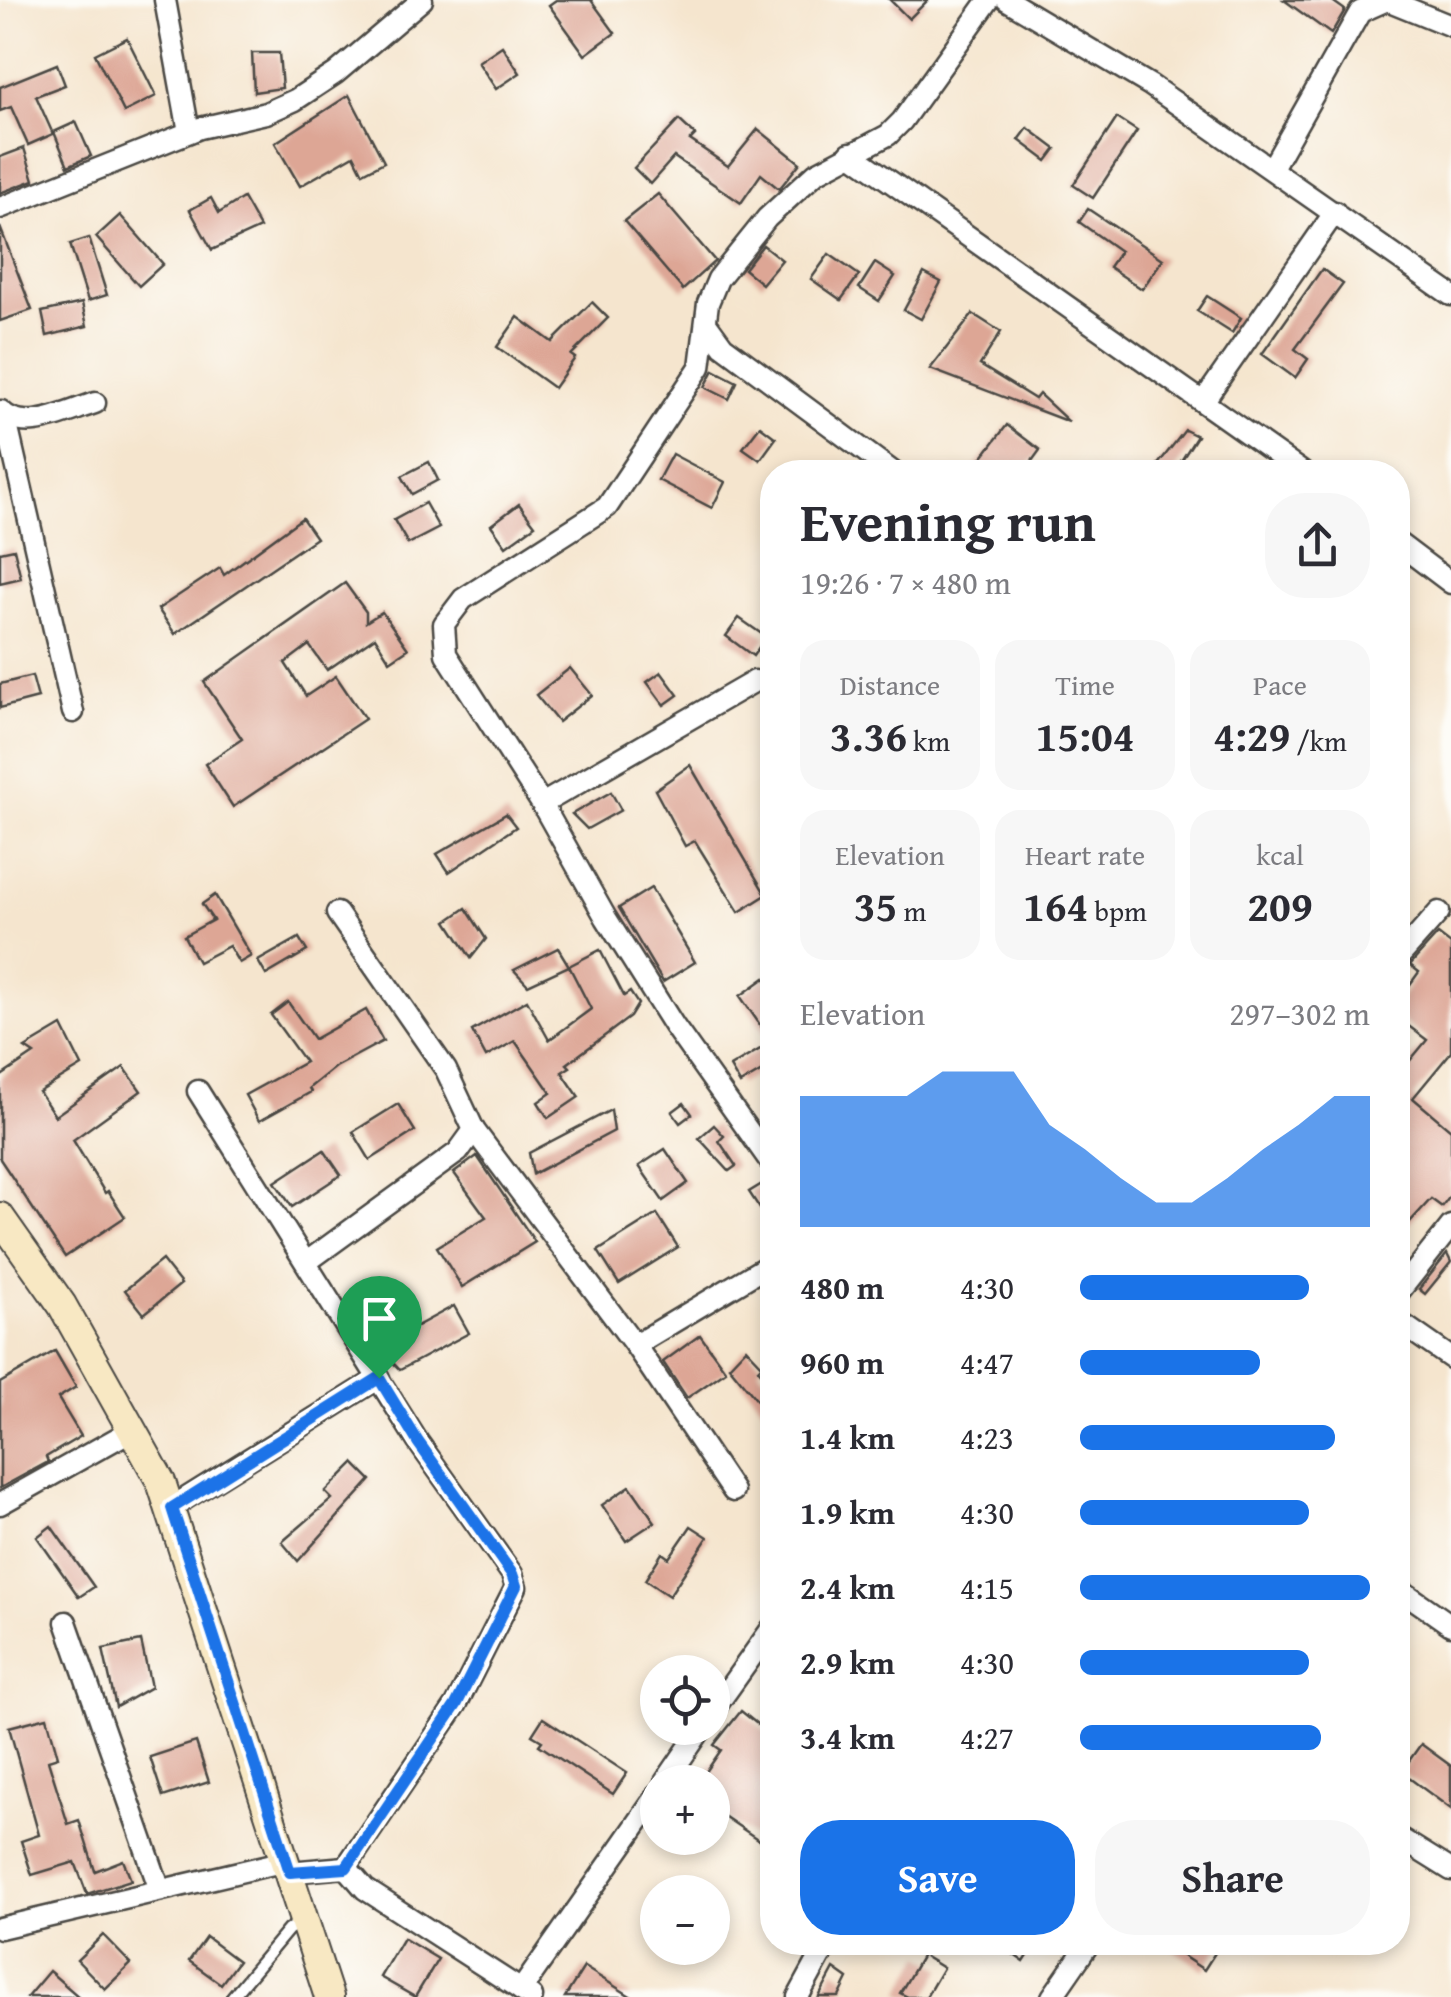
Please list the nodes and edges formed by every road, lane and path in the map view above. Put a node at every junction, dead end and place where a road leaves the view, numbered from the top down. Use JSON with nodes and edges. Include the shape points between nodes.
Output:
{"nodes":[{"id":1,"x":166,"y":0,"type":"edge"},
{"id":2,"x":422,"y":0,"type":"edge"},
{"id":3,"x":989,"y":0,"type":"edge"},
{"id":4,"x":1007,"y":0,"type":"edge"},
{"id":5,"x":1375,"y":1,"type":"edge"},
{"id":6,"x":1451,"y":26,"type":"edge"},
{"id":7,"x":189,"y":132,"type":"junction"},
{"id":8,"x":850,"y":153,"type":"junction"},
{"id":9,"x":1272,"y":168,"type":"junction"},
{"id":10,"x":0,"y":208,"type":"edge"},
{"id":11,"x":1334,"y":212,"type":"junction"},
{"id":12,"x":1451,"y":295,"type":"edge"},
{"id":13,"x":706,"y":324,"type":"junction"},
{"id":14,"x":724,"y":346,"type":"junction"},
{"id":15,"x":704,"y":355,"type":"junction"},
{"id":16,"x":1203,"y":402,"type":"junction"},
{"id":17,"x":95,"y":403,"type":"dead end"},
{"id":18,"x":2,"y":413,"type":"edge"},
{"id":19,"x":877,"y":460,"type":"edge"},
{"id":20,"x":1285,"y":460,"type":"edge"},
{"id":21,"x":1410,"y":552,"type":"edge"},
{"id":22,"x":1451,"y":583,"type":"edge"},
{"id":23,"x":755,"y":681,"type":"dead end"},
{"id":24,"x":74,"y":712,"type":"dead end"},
{"id":25,"x":542,"y":804,"type":"junction"},
{"id":26,"x":1439,"y":912,"type":"dead end"},
{"id":27,"x":336,"y":913,"type":"dead end"},
{"id":28,"x":1410,"y":945,"type":"edge"},
{"id":29,"x":198,"y":1091,"type":"dead end"},
{"id":30,"x":474,"y":1130,"type":"junction"},
{"id":31,"x":760,"y":1147,"type":"edge"},
{"id":32,"x":0,"y":1217,"type":"edge"},
{"id":33,"x":1451,"y":1226,"type":"edge"},
{"id":34,"x":308,"y":1262,"type":"junction"},
{"id":35,"x":760,"y":1270,"type":"edge"},
{"id":36,"x":1410,"y":1278,"type":"edge"},
{"id":37,"x":1410,"y":1329,"type":"edge"},
{"id":38,"x":635,"y":1345,"type":"junction"},
{"id":39,"x":1451,"y":1358,"type":"edge"},
{"id":40,"x":379,"y":1378,"type":"junction"},
{"id":41,"x":132,"y":1430,"type":"junction"},
{"id":42,"x":733,"y":1491,"type":"dead end"},
{"id":43,"x":0,"y":1504,"type":"edge"},
{"id":44,"x":172,"y":1508,"type":"junction"},
{"id":45,"x":1410,"y":1597,"type":"edge"},
{"id":46,"x":66,"y":1622,"type":"dead end"},
{"id":47,"x":1451,"y":1626,"type":"edge"},
{"id":48,"x":760,"y":1645,"type":"edge"},
{"id":49,"x":730,"y":1687,"type":"edge"},
{"id":50,"x":640,"y":1821,"type":"edge"},
{"id":51,"x":1410,"y":1844,"type":"edge"},
{"id":52,"x":288,"y":1866,"type":"junction"},
{"id":53,"x":346,"y":1868,"type":"junction"},
{"id":54,"x":1451,"y":1870,"type":"edge"},
{"id":55,"x":160,"y":1890,"type":"junction"},
{"id":56,"x":305,"y":1918,"type":"junction"},
{"id":57,"x":0,"y":1928,"type":"edge"},
{"id":58,"x":821,"y":1955,"type":"edge"},
{"id":59,"x":1081,"y":1955,"type":"edge"},
{"id":60,"x":526,"y":1994,"type":"edge"},
{"id":61,"x":232,"y":1997,"type":"edge"},
{"id":62,"x":329,"y":1997,"type":"edge"},
{"id":63,"x":798,"y":1997,"type":"edge"},
{"id":64,"x":1052,"y":1997,"type":"edge"}],
"edges":[{"from":1,"to":7,"type":"street"},
{"from":2,"to":7,"type":"street","via":[[295,100]]},
{"from":3,"to":8,"type":"street","via":[[902,121]]},
{"from":4,"to":9,"type":"street"},
{"from":5,"to":6,"type":"street","via":[[1398,2]]},
{"from":5,"to":9,"type":"street","via":[[1344,34]]},
{"from":7,"to":10,"type":"street"},
{"from":8,"to":13,"type":"street","via":[[816,172],[767,218],[711,290]]},
{"from":8,"to":16,"type":"street"},
{"from":9,"to":11,"type":"street"},
{"from":11,"to":12,"type":"street"},
{"from":11,"to":16,"type":"street"},
{"from":13,"to":14,"type":"street"},
{"from":13,"to":15,"type":"street"},
{"from":14,"to":15,"type":"street"},
{"from":14,"to":19,"type":"street"},
{"from":15,"to":25,"type":"street","via":[[607,506],[463,599],[444,624],[446,654]]},
{"from":16,"to":20,"type":"street"},
{"from":17,"to":18,"type":"street","via":[[28,423]]},
{"from":18,"to":24,"type":"street"},
{"from":21,"to":22,"type":"street"},
{"from":23,"to":25,"type":"street"},
{"from":25,"to":31,"type":"street","via":[[674,1026]]},
{"from":26,"to":28,"type":"street"},
{"from":27,"to":30,"type":"street","via":[[446,1070]]},
{"from":29,"to":34,"type":"street"},
{"from":30,"to":34,"type":"street","via":[[458,1152]]},
{"from":30,"to":38,"type":"street"},
{"from":32,"to":41,"type":"street","via":[[62,1305]]},
{"from":33,"to":36,"type":"street"},
{"from":34,"to":40,"type":"street"},
{"from":35,"to":38,"type":"street"},
{"from":37,"to":39,"type":"street"},
{"from":38,"to":42,"type":"street"},
{"from":40,"to":44,"type":"street"},
{"from":40,"to":53,"type":"street","via":[[516,1586],[456,1705]]},
{"from":41,"to":43,"type":"street"},
{"from":41,"to":44,"type":"street"},
{"from":44,"to":52,"type":"street"},
{"from":45,"to":47,"type":"street"},
{"from":46,"to":55,"type":"street"},
{"from":48,"to":49,"type":"street"},
{"from":50,"to":60,"type":"street"},
{"from":51,"to":54,"type":"street"},
{"from":52,"to":53,"type":"street"},
{"from":52,"to":55,"type":"street"},
{"from":52,"to":56,"type":"street"},
{"from":53,"to":60,"type":"street","via":[[364,1889]]},
{"from":55,"to":57,"type":"street"},
{"from":56,"to":61,"type":"lane"},
{"from":56,"to":62,"type":"street"},
{"from":58,"to":63,"type":"street"},
{"from":59,"to":64,"type":"street"}]}
